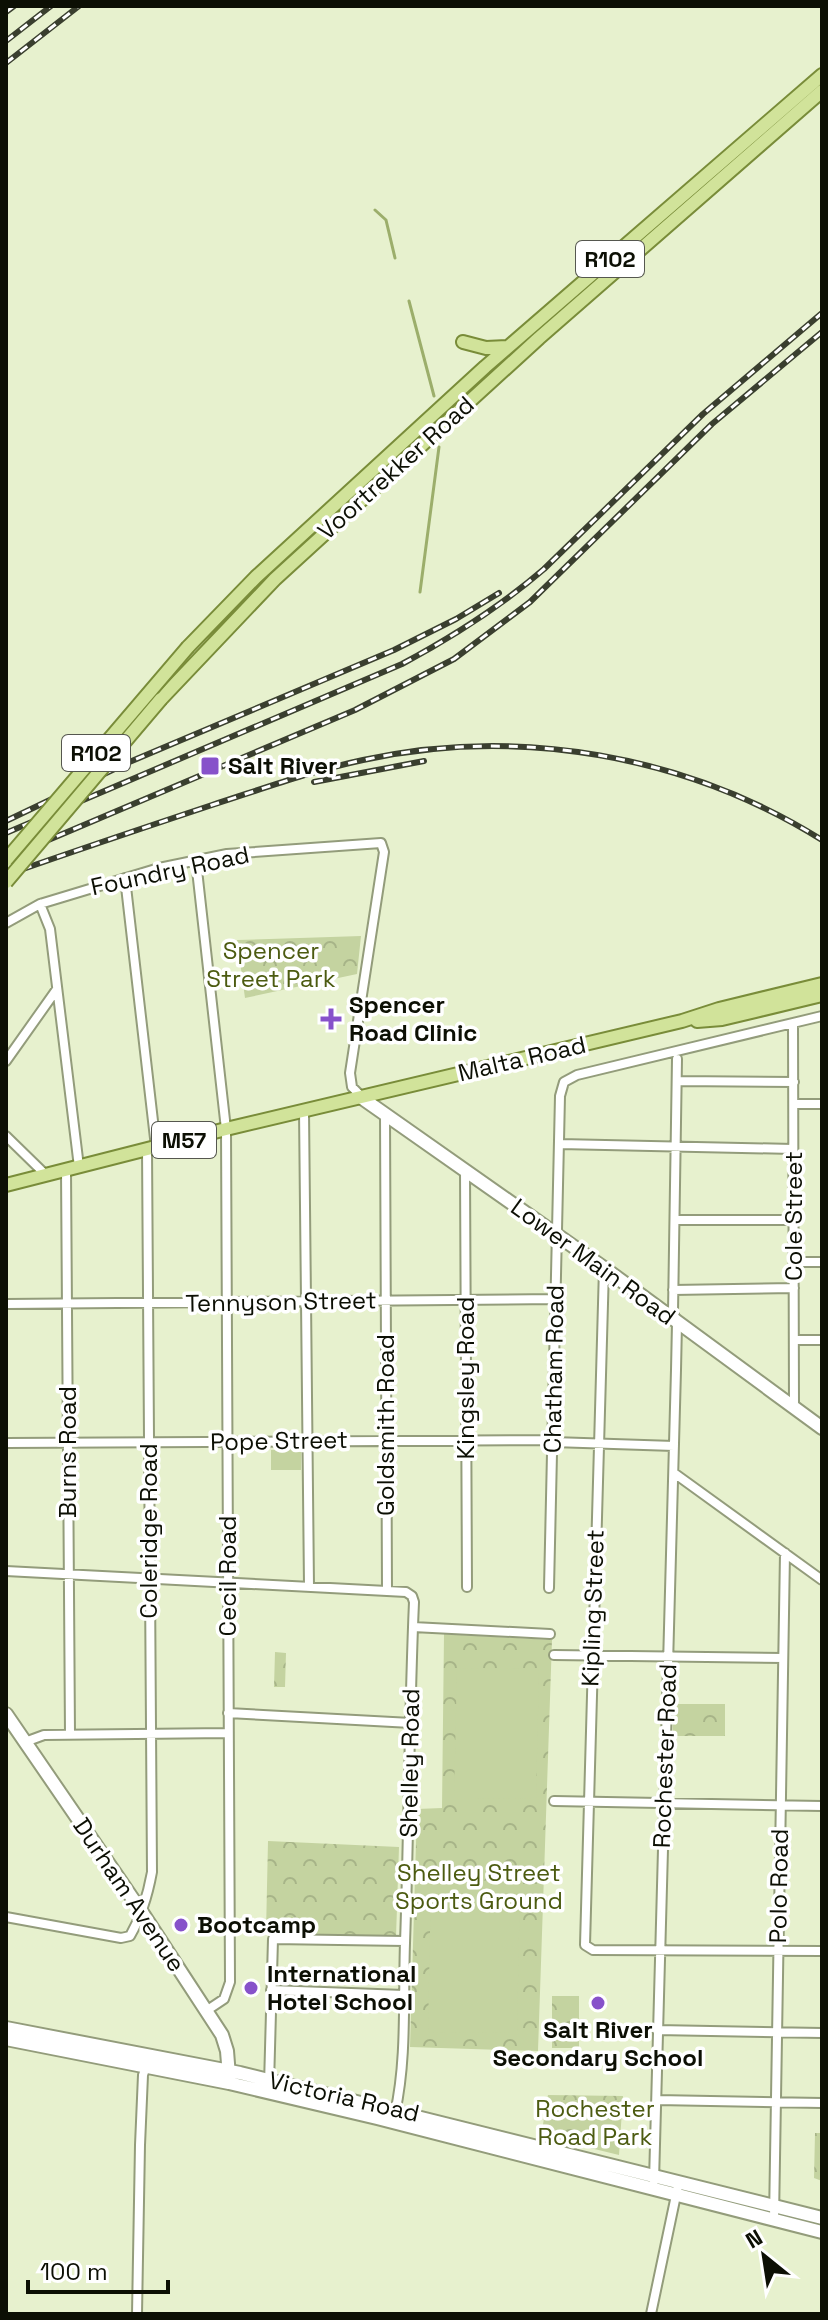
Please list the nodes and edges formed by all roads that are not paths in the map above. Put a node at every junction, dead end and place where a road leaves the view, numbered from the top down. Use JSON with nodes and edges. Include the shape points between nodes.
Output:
{"nodes":[{"id":1,"x":822,"y":75,"type":"edge"},
{"id":2,"x":822,"y":91,"type":"edge"},
{"id":3,"x":648,"y":234,"type":"junction"},
{"id":4,"x":577,"y":296,"type":"junction"},
{"id":5,"x":463,"y":342,"type":"dead end"},
{"id":6,"x":508,"y":347,"type":"junction"},
{"id":7,"x":6,"y":860,"type":"edge"},
{"id":8,"x":196,"y":861,"type":"junction"},
{"id":9,"x":125,"y":878,"type":"junction"},
{"id":10,"x":6,"y":882,"type":"edge"},
{"id":11,"x":40,"y":904,"type":"junction"},
{"id":12,"x":6,"y":923,"type":"edge"},
{"id":13,"x":822,"y":984,"type":"edge"},
{"id":14,"x":57,"y":988,"type":"junction"},
{"id":15,"x":822,"y":995,"type":"edge"},
{"id":16,"x":822,"y":1016,"type":"edge"},
{"id":17,"x":682,"y":1021,"type":"junction"},
{"id":18,"x":793,"y":1024,"type":"junction"},
{"id":19,"x":677,"y":1059,"type":"dead end"},
{"id":20,"x":6,"y":1061,"type":"edge"},
{"id":21,"x":677,"y":1081,"type":"junction"},
{"id":22,"x":794,"y":1082,"type":"junction"},
{"id":23,"x":362,"y":1098,"type":"junction"},
{"id":24,"x":794,"y":1104,"type":"junction"},
{"id":25,"x":822,"y":1104,"type":"edge"},
{"id":26,"x":304,"y":1111,"type":"junction"},
{"id":27,"x":385,"y":1115,"type":"junction"},
{"id":28,"x":226,"y":1129,"type":"junction"},
{"id":29,"x":6,"y":1136,"type":"edge"},
{"id":30,"x":560,"y":1144,"type":"junction"},
{"id":31,"x":676,"y":1146,"type":"junction"},
{"id":32,"x":151,"y":1148,"type":"junction"},
{"id":33,"x":793,"y":1149,"type":"junction"},
{"id":34,"x":79,"y":1167,"type":"junction"},
{"id":35,"x":465,"y":1169,"type":"junction"},
{"id":36,"x":66,"y":1170,"type":"junction"},
{"id":37,"x":46,"y":1175,"type":"junction"},
{"id":38,"x":6,"y":1185,"type":"edge"},
{"id":39,"x":675,"y":1220,"type":"junction"},
{"id":40,"x":794,"y":1220,"type":"junction"},
{"id":41,"x":558,"y":1236,"type":"junction"},
{"id":42,"x":794,"y":1262,"type":"junction"},
{"id":43,"x":822,"y":1262,"type":"edge"},
{"id":44,"x":604,"y":1268,"type":"junction"},
{"id":45,"x":794,"y":1288,"type":"junction"},
{"id":46,"x":673,"y":1290,"type":"junction"},
{"id":47,"x":556,"y":1299,"type":"junction"},
{"id":48,"x":466,"y":1300,"type":"junction"},
{"id":49,"x":386,"y":1301,"type":"junction"},
{"id":50,"x":306,"y":1302,"type":"junction"},
{"id":51,"x":148,"y":1303,"type":"junction"},
{"id":52,"x":227,"y":1303,"type":"junction"},
{"id":53,"x":6,"y":1304,"type":"edge"},
{"id":54,"x":67,"y":1304,"type":"junction"},
{"id":55,"x":677,"y":1323,"type":"junction"},
{"id":56,"x":794,"y":1340,"type":"junction"},
{"id":57,"x":822,"y":1340,"type":"edge"},
{"id":58,"x":794,"y":1408,"type":"junction"},
{"id":59,"x":822,"y":1428,"type":"edge"},
{"id":60,"x":466,"y":1439,"type":"junction"},
{"id":61,"x":307,"y":1440,"type":"junction"},
{"id":62,"x":386,"y":1440,"type":"junction"},
{"id":63,"x":553,"y":1441,"type":"junction"},
{"id":64,"x":149,"y":1442,"type":"junction"},
{"id":65,"x":228,"y":1442,"type":"junction"},
{"id":66,"x":6,"y":1443,"type":"edge"},
{"id":67,"x":68,"y":1443,"type":"junction"},
{"id":68,"x":598,"y":1443,"type":"junction"},
{"id":69,"x":674,"y":1446,"type":"junction"},
{"id":70,"x":674,"y":1473,"type":"junction"},
{"id":71,"x":785,"y":1553,"type":"junction"},
{"id":72,"x":6,"y":1571,"type":"edge"},
{"id":73,"x":69,"y":1574,"type":"junction"},
{"id":74,"x":149,"y":1577,"type":"junction"},
{"id":75,"x":822,"y":1580,"type":"edge"},
{"id":76,"x":229,"y":1582,"type":"junction"},
{"id":77,"x":309,"y":1586,"type":"junction"},
{"id":78,"x":467,"y":1587,"type":"dead end"},
{"id":79,"x":549,"y":1588,"type":"dead end"},
{"id":80,"x":387,"y":1590,"type":"junction"},
{"id":81,"x":413,"y":1627,"type":"junction"},
{"id":82,"x":550,"y":1634,"type":"dead end"},
{"id":83,"x":554,"y":1655,"type":"dead end"},
{"id":84,"x":592,"y":1656,"type":"junction"},
{"id":85,"x":669,"y":1657,"type":"junction"},
{"id":86,"x":783,"y":1658,"type":"junction"},
{"id":87,"x":228,"y":1713,"type":"junction"},
{"id":88,"x":8,"y":1721,"type":"edge"},
{"id":89,"x":411,"y":1723,"type":"junction"},
{"id":90,"x":228,"y":1733,"type":"junction"},
{"id":91,"x":70,"y":1734,"type":"junction"},
{"id":92,"x":150,"y":1734,"type":"junction"},
{"id":93,"x":25,"y":1742,"type":"junction"},
{"id":94,"x":554,"y":1801,"type":"dead end"},
{"id":95,"x":588,"y":1802,"type":"junction"},
{"id":96,"x":663,"y":1803,"type":"junction"},
{"id":97,"x":780,"y":1805,"type":"junction"},
{"id":98,"x":822,"y":1806,"type":"edge"},
{"id":99,"x":141,"y":1911,"type":"junction"},
{"id":100,"x":6,"y":1917,"type":"edge"},
{"id":101,"x":405,"y":1941,"type":"junction"},
{"id":102,"x":659,"y":1949,"type":"junction"},
{"id":103,"x":779,"y":1951,"type":"junction"},
{"id":104,"x":822,"y":1951,"type":"edge"},
{"id":105,"x":271,"y":1990,"type":"junction"},
{"id":106,"x":404,"y":1995,"type":"junction"},
{"id":107,"x":206,"y":2011,"type":"junction"},
{"id":108,"x":6,"y":2028,"type":"edge"},
{"id":109,"x":657,"y":2030,"type":"junction"},
{"id":110,"x":778,"y":2033,"type":"junction"},
{"id":111,"x":822,"y":2033,"type":"edge"},
{"id":112,"x":6,"y":2039,"type":"edge"},
{"id":113,"x":148,"y":2062,"type":"junction"},
{"id":114,"x":229,"y":2077,"type":"junction"},
{"id":115,"x":269,"y":2086,"type":"junction"},
{"id":116,"x":657,"y":2100,"type":"junction"},
{"id":117,"x":777,"y":2102,"type":"junction"},
{"id":118,"x":822,"y":2103,"type":"edge"},
{"id":119,"x":394,"y":2116,"type":"junction"},
{"id":120,"x":679,"y":2181,"type":"junction"},
{"id":121,"x":654,"y":2182,"type":"junction"},
{"id":122,"x":676,"y":2195,"type":"junction"},
{"id":123,"x":775,"y":2205,"type":"junction"},
{"id":124,"x":822,"y":2218,"type":"edge"},
{"id":125,"x":774,"y":2219,"type":"junction"},
{"id":126,"x":822,"y":2232,"type":"edge"},
{"id":127,"x":137,"y":2314,"type":"edge"},
{"id":128,"x":651,"y":2314,"type":"edge"}],
"edges":[{"from":1,"to":3,"type":"main road","name":"Voortrekker Road","number":"R102"},
{"from":2,"to":3,"type":"main road","name":"Voortrekker Road","number":"R102"},
{"from":3,"to":4,"type":"main road","name":"Voortrekker Road","number":"R102"},
{"from":4,"to":6,"type":"main road","name":"Voortrekker Road","number":"R102"},
{"from":4,"to":10,"type":"main road","name":"Voortrekker Road","number":"R102","bridge":true,"via":[[192,664]]},
{"from":5,"to":6,"type":"main road"},
{"from":6,"to":7,"type":"main road","name":"Voortrekker Road","number":"R102","bridge":true,"via":[[256,577],[188,647]]},
{"from":8,"to":9,"type":"street","name":"Foundry Road"},
{"from":8,"to":23,"type":"street","name":"Foundry Road","via":[[381,843],[350,1073],[352,1087]]},
{"from":8,"to":28,"type":"street","name":"Cecil Road"},
{"from":9,"to":11,"type":"street","name":"Foundry Road"},
{"from":9,"to":32,"type":"street","name":"Coleridge Road"},
{"from":11,"to":12,"type":"street","name":"Foundry Road"},
{"from":11,"to":14,"type":"street","via":[[50,929]]},
{"from":13,"to":17,"type":"main road","name":"Malta Road","number":"M57"},
{"from":14,"to":20,"type":"street"},
{"from":14,"to":34,"type":"street"},
{"from":15,"to":17,"type":"main road","name":"Malta Road","number":"M57","via":[[722,1019]]},
{"from":16,"to":18,"type":"street","name":"Chatham Road"},
{"from":17,"to":23,"type":"main road","name":"Malta Road","number":"M57"},
{"from":18,"to":22,"type":"street","name":"Cole Street"},
{"from":18,"to":30,"type":"street","name":"Chatham Road","via":[[569,1078],[561,1089]]},
{"from":19,"to":21,"type":"street","name":"Rochester Road"},
{"from":21,"to":22,"type":"street"},
{"from":21,"to":31,"type":"street","name":"Rochester Road"},
{"from":22,"to":24,"type":"street","name":"Cole Street"},
{"from":23,"to":26,"type":"main road","number":"M57"},
{"from":23,"to":27,"type":"main road","name":"Lower Main Road"},
{"from":24,"to":25,"type":"street"},
{"from":24,"to":33,"type":"street","name":"Cole Street"},
{"from":26,"to":28,"type":"main road","number":"M57"},
{"from":26,"to":50,"type":"street"},
{"from":27,"to":35,"type":"main road","name":"Lower Main Road"},
{"from":27,"to":49,"type":"street","name":"Goldsmith Road"},
{"from":28,"to":32,"type":"main road","number":"M57"},
{"from":28,"to":52,"type":"street","name":"Cecil Road"},
{"from":29,"to":37,"type":"street"},
{"from":30,"to":31,"type":"street"},
{"from":30,"to":41,"type":"street","name":"Chatham Road"},
{"from":31,"to":33,"type":"street"},
{"from":31,"to":39,"type":"street","name":"Rochester Road"},
{"from":32,"to":34,"type":"main road","number":"M57"},
{"from":32,"to":51,"type":"street","name":"Coleridge Road"},
{"from":33,"to":40,"type":"street","name":"Cole Street"},
{"from":34,"to":36,"type":"main road","number":"M57"},
{"from":35,"to":41,"type":"main road","name":"Lower Main Road"},
{"from":35,"to":48,"type":"street","name":"Kingsley Road"},
{"from":36,"to":37,"type":"main road","number":"M57"},
{"from":36,"to":54,"type":"street","name":"Burns Road"},
{"from":37,"to":38,"type":"main road","number":"M57"},
{"from":39,"to":40,"type":"street"},
{"from":39,"to":46,"type":"street","name":"Rochester Road"},
{"from":40,"to":42,"type":"street","name":"Cole Street"},
{"from":41,"to":44,"type":"main road","name":"Lower Main Road"},
{"from":41,"to":47,"type":"street","name":"Chatham Road"},
{"from":42,"to":43,"type":"street"},
{"from":42,"to":45,"type":"street","name":"Cole Street"},
{"from":44,"to":55,"type":"main road","name":"Lower Main Road"},
{"from":44,"to":68,"type":"street","name":"Kipling Street"},
{"from":45,"to":46,"type":"street"},
{"from":45,"to":56,"type":"street","name":"Cole Street"},
{"from":46,"to":55,"type":"street","name":"Rochester Road"},
{"from":47,"to":48,"type":"street","name":"Tennyson Street"},
{"from":47,"to":63,"type":"street","name":"Chatham Road"},
{"from":48,"to":49,"type":"street","name":"Tennyson Street"},
{"from":48,"to":60,"type":"street","name":"Kingsley Road"},
{"from":49,"to":50,"type":"street","name":"Tennyson Street"},
{"from":49,"to":62,"type":"street","name":"Goldsmith Road"},
{"from":50,"to":52,"type":"street","name":"Tennyson Street"},
{"from":50,"to":61,"type":"street"},
{"from":51,"to":52,"type":"street","name":"Tennyson Street"},
{"from":51,"to":54,"type":"street","name":"Tennyson Street"},
{"from":51,"to":64,"type":"street","name":"Coleridge Road"},
{"from":52,"to":65,"type":"street","name":"Cecil Road"},
{"from":53,"to":54,"type":"street","name":"Tennyson Street"},
{"from":54,"to":67,"type":"street","name":"Burns Road"},
{"from":55,"to":58,"type":"main road","name":"Lower Main Road"},
{"from":55,"to":69,"type":"street","name":"Rochester Road"},
{"from":56,"to":57,"type":"street"},
{"from":56,"to":58,"type":"street","name":"Cole Street"},
{"from":58,"to":59,"type":"main road","name":"Lower Main Road"},
{"from":60,"to":62,"type":"street","name":"Pope Street"},
{"from":60,"to":63,"type":"street","name":"Pope Street"},
{"from":60,"to":78,"type":"street","name":"Kingsley Road"},
{"from":61,"to":62,"type":"street","name":"Pope Street"},
{"from":61,"to":65,"type":"street","name":"Pope Street"},
{"from":61,"to":77,"type":"street"},
{"from":62,"to":80,"type":"street","name":"Goldsmith Road"},
{"from":63,"to":68,"type":"street","name":"Pope Street"},
{"from":63,"to":79,"type":"street","name":"Chatham Road"},
{"from":64,"to":65,"type":"street","name":"Pope Street"},
{"from":64,"to":67,"type":"street","name":"Pope Street"},
{"from":64,"to":74,"type":"street","name":"Coleridge Road"},
{"from":65,"to":76,"type":"street","name":"Cecil Road"},
{"from":66,"to":67,"type":"street","name":"Pope Street"},
{"from":67,"to":73,"type":"street","name":"Burns Road"},
{"from":68,"to":69,"type":"street","name":"Pope Street"},
{"from":68,"to":84,"type":"street","name":"Kipling Street"},
{"from":69,"to":70,"type":"street","name":"Rochester Road"},
{"from":70,"to":71,"type":"street"},
{"from":70,"to":85,"type":"street","name":"Rochester Road"},
{"from":71,"to":75,"type":"street"},
{"from":71,"to":86,"type":"street","name":"Polo Road"},
{"from":72,"to":73,"type":"street"},
{"from":73,"to":74,"type":"street"},
{"from":73,"to":91,"type":"street","name":"Burns Road"},
{"from":74,"to":76,"type":"street"},
{"from":74,"to":92,"type":"street","name":"Coleridge Road"},
{"from":76,"to":77,"type":"street"},
{"from":76,"to":87,"type":"street","name":"Cecil Road"},
{"from":77,"to":80,"type":"street"},
{"from":80,"to":81,"type":"street","name":"Shelley Road","via":[[412,1596]]},
{"from":81,"to":82,"type":"street"},
{"from":81,"to":89,"type":"street","name":"Shelley Road"},
{"from":83,"to":84,"type":"street"},
{"from":84,"to":85,"type":"street"},
{"from":84,"to":95,"type":"street","name":"Kipling Street"},
{"from":85,"to":86,"type":"street"},
{"from":85,"to":96,"type":"street","name":"Rochester Road"},
{"from":86,"to":97,"type":"street","name":"Polo Road"},
{"from":87,"to":89,"type":"street"},
{"from":87,"to":90,"type":"street","name":"Cecil Road"},
{"from":88,"to":93,"type":"main road","name":"Durham Avenue"},
{"from":89,"to":101,"type":"street","name":"Shelley Road"},
{"from":90,"to":92,"type":"street"},
{"from":90,"to":107,"type":"street","name":"Cecil Road","via":[[230,1982],[224,1999]]},
{"from":91,"to":92,"type":"street"},
{"from":91,"to":93,"type":"street"},
{"from":92,"to":99,"type":"street","name":"Coleridge Road","via":[[152,1872]]},
{"from":93,"to":99,"type":"main road","name":"Durham Avenue"},
{"from":94,"to":95,"type":"street"},
{"from":95,"to":96,"type":"street"},
{"from":95,"to":102,"type":"street","name":"Kipling Street","via":[[587,1948]]},
{"from":96,"to":97,"type":"street"},
{"from":96,"to":102,"type":"street","name":"Rochester Road"},
{"from":97,"to":98,"type":"street"},
{"from":97,"to":103,"type":"street","name":"Polo Road"},
{"from":99,"to":100,"type":"street","via":[[130,1936],[121,1938]]},
{"from":99,"to":107,"type":"main road","name":"Durham Avenue"},
{"from":101,"to":105,"type":"street","via":[[273,1939]]},
{"from":101,"to":106,"type":"street","name":"Shelley Road"},
{"from":102,"to":103,"type":"street"},
{"from":102,"to":109,"type":"street","name":"Rochester Road"},
{"from":103,"to":104,"type":"street"},
{"from":103,"to":110,"type":"street","name":"Polo Road"},
{"from":105,"to":106,"type":"street"},
{"from":105,"to":115,"type":"street"},
{"from":106,"to":119,"type":"street","name":"Shelley Road"},
{"from":107,"to":114,"type":"main road","name":"Durham Avenue","via":[[226,2043]]},
{"from":108,"to":113,"type":"main road","name":"Victoria Road"},
{"from":109,"to":110,"type":"street"},
{"from":109,"to":116,"type":"street","name":"Rochester Road"},
{"from":110,"to":111,"type":"street"},
{"from":110,"to":117,"type":"street","name":"Polo Road"},
{"from":112,"to":113,"type":"main road","name":"Victoria Road"},
{"from":113,"to":114,"type":"main road","name":"Victoria Road"},
{"from":113,"to":127,"type":"street","via":[[143,2075]]},
{"from":114,"to":115,"type":"main road","name":"Victoria Road"},
{"from":115,"to":119,"type":"main road","name":"Victoria Road"},
{"from":116,"to":117,"type":"street"},
{"from":116,"to":121,"type":"street","name":"Rochester Road"},
{"from":117,"to":118,"type":"street"},
{"from":117,"to":123,"type":"street","name":"Polo Road"},
{"from":119,"to":121,"type":"main road","name":"Victoria Road"},
{"from":120,"to":121,"type":"main road","name":"Victoria Road"},
{"from":120,"to":122,"type":"street"},
{"from":120,"to":123,"type":"main road","name":"Victoria Road"},
{"from":121,"to":122,"type":"main road","name":"Victoria Road"},
{"from":122,"to":125,"type":"main road","name":"Victoria Road"},
{"from":122,"to":128,"type":"street"},
{"from":123,"to":124,"type":"main road","name":"Victoria Road"},
{"from":123,"to":125,"type":"street","name":"Polo Road"},
{"from":125,"to":126,"type":"main road","name":"Victoria Road"}]}
